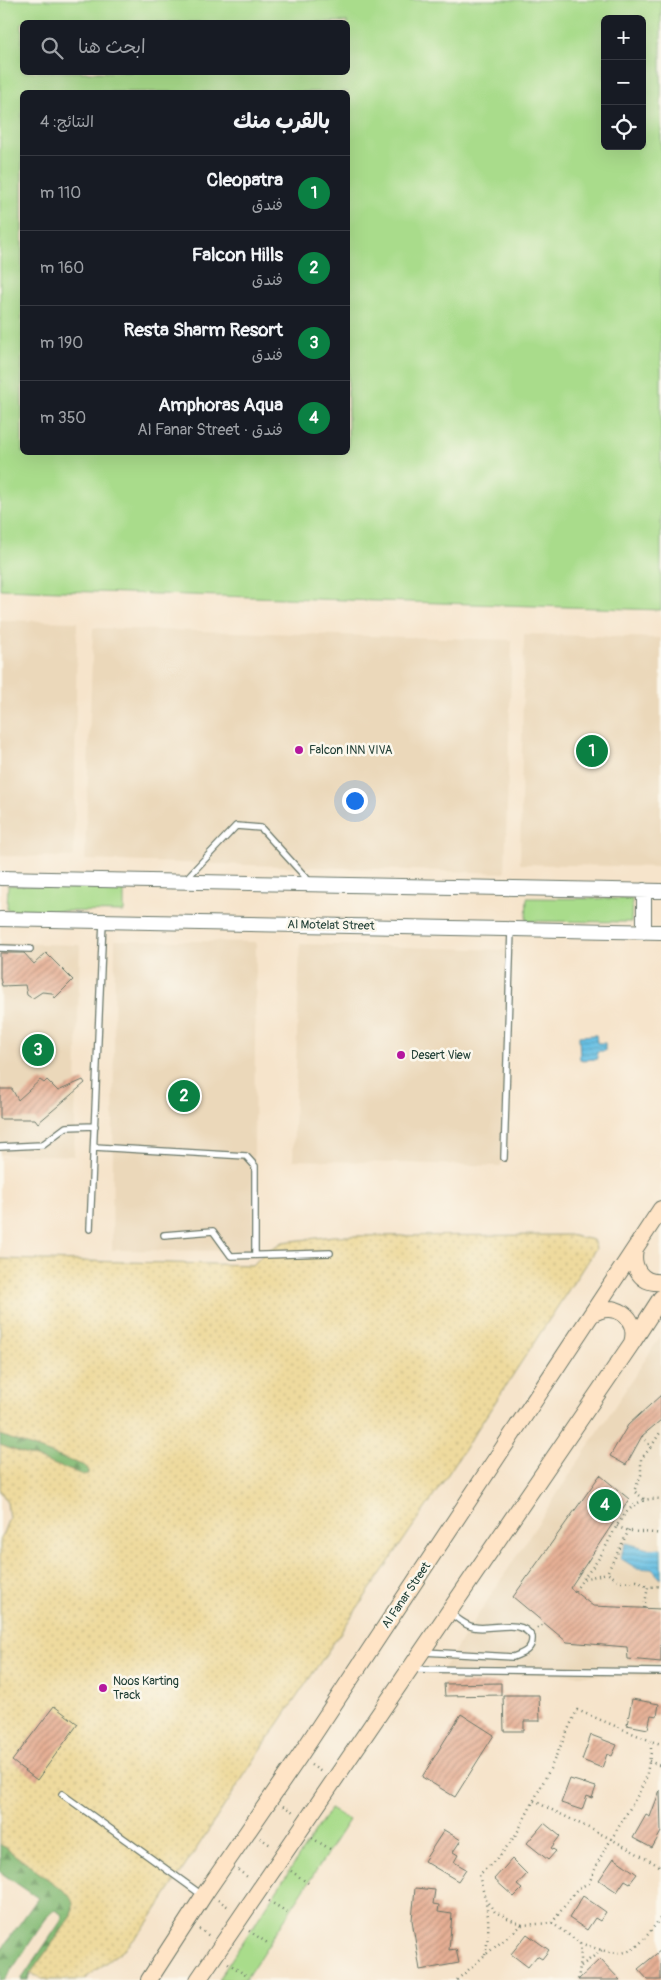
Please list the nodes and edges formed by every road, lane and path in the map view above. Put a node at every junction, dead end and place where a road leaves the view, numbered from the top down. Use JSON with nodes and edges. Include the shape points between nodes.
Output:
{"nodes":[{"id":1,"x":0,"y":878,"type":"edge"},
{"id":2,"x":184,"y":881,"type":"junction"},
{"id":3,"x":311,"y":884,"type":"junction"},
{"id":4,"x":644,"y":890,"type":"junction"},
{"id":5,"x":661,"y":890,"type":"edge"},
{"id":6,"x":0,"y":919,"type":"edge"},
{"id":7,"x":103,"y":921,"type":"junction"},
{"id":8,"x":511,"y":929,"type":"junction"},
{"id":9,"x":644,"y":932,"type":"junction"},
{"id":10,"x":661,"y":932,"type":"edge"},
{"id":11,"x":0,"y":948,"type":"edge"},
{"id":12,"x":30,"y":950,"type":"dead end"},
{"id":13,"x":95,"y":1126,"type":"junction"},
{"id":14,"x":0,"y":1147,"type":"edge"},
{"id":15,"x":94,"y":1148,"type":"junction"},
{"id":16,"x":504,"y":1158,"type":"dead end"},
{"id":17,"x":661,"y":1209,"type":"edge"},
{"id":18,"x":90,"y":1229,"type":"dead end"},
{"id":19,"x":164,"y":1235,"type":"dead end"},
{"id":20,"x":635,"y":1249,"type":"junction"},
{"id":21,"x":330,"y":1253,"type":"dead end"},
{"id":22,"x":255,"y":1255,"type":"junction"},
{"id":23,"x":661,"y":1282,"type":"edge"},
{"id":24,"x":661,"y":1298,"type":"edge"},
{"id":25,"x":591,"y":1315,"type":"junction"},
{"id":26,"x":632,"y":1343,"type":"junction"},
{"id":27,"x":661,"y":1431,"type":"edge"},
{"id":28,"x":642,"y":1436,"type":"dead end"},
{"id":29,"x":651,"y":1446,"type":"junction"},
{"id":30,"x":644,"y":1499,"type":"junction"},
{"id":31,"x":661,"y":1499,"type":"edge"},
{"id":32,"x":617,"y":1526,"type":"junction"},
{"id":33,"x":629,"y":1530,"type":"junction"},
{"id":34,"x":661,"y":1534,"type":"edge"},
{"id":35,"x":607,"y":1573,"type":"junction"},
{"id":36,"x":583,"y":1580,"type":"junction"},
{"id":37,"x":648,"y":1586,"type":"junction"},
{"id":38,"x":661,"y":1586,"type":"edge"},
{"id":39,"x":575,"y":1591,"type":"dead end"},
{"id":40,"x":644,"y":1608,"type":"dead end"},
{"id":41,"x":449,"y":1612,"type":"junction"},
{"id":42,"x":422,"y":1652,"type":"junction"},
{"id":43,"x":410,"y":1669,"type":"junction"},
{"id":44,"x":661,"y":1672,"type":"edge"},
{"id":45,"x":651,"y":1741,"type":"junction"},
{"id":46,"x":661,"y":1744,"type":"edge"},
{"id":47,"x":299,"y":1757,"type":"junction"},
{"id":48,"x":649,"y":1761,"type":"junction"},
{"id":49,"x":661,"y":1766,"type":"edge"},
{"id":50,"x":334,"y":1780,"type":"junction"},
{"id":51,"x":62,"y":1794,"type":"dead end"},
{"id":52,"x":271,"y":1798,"type":"junction"},
{"id":53,"x":534,"y":1801,"type":"junction"},
{"id":54,"x":307,"y":1828,"type":"junction"},
{"id":55,"x":248,"y":1830,"type":"junction"},
{"id":56,"x":611,"y":1839,"type":"junction"},
{"id":57,"x":330,"y":1850,"type":"dead end"},
{"id":58,"x":286,"y":1861,"type":"junction"},
{"id":59,"x":226,"y":1862,"type":"junction"},
{"id":60,"x":661,"y":1867,"type":"edge"},
{"id":61,"x":308,"y":1882,"type":"dead end"},
{"id":62,"x":264,"y":1893,"type":"junction"},
{"id":63,"x":205,"y":1894,"type":"junction"},
{"id":64,"x":486,"y":1902,"type":"junction"},
{"id":65,"x":289,"y":1913,"type":"dead end"},
{"id":66,"x":661,"y":1917,"type":"edge"},
{"id":67,"x":187,"y":1921,"type":"junction"},
{"id":68,"x":245,"y":1923,"type":"junction"},
{"id":69,"x":552,"y":1923,"type":"junction"},
{"id":70,"x":522,"y":1925,"type":"junction"},
{"id":71,"x":580,"y":1943,"type":"junction"},
{"id":72,"x":269,"y":1944,"type":"dead end"},
{"id":73,"x":222,"y":1945,"type":"junction"},
{"id":74,"x":602,"y":1950,"type":"junction"},
{"id":75,"x":485,"y":1954,"type":"junction"},
{"id":76,"x":226,"y":1962,"type":"dead end"},
{"id":77,"x":580,"y":1966,"type":"junction"},
{"id":78,"x":247,"y":1976,"type":"dead end"},
{"id":79,"x":149,"y":1980,"type":"edge"},
{"id":80,"x":198,"y":1980,"type":"edge"},
{"id":81,"x":457,"y":1980,"type":"edge"},
{"id":82,"x":578,"y":1980,"type":"edge"}],
"edges":[{"from":1,"to":2,"type":"street"},
{"from":2,"to":3,"type":"street"},
{"from":2,"to":3,"type":"lane","via":[[236,826],[262,828]]},
{"from":3,"to":4,"type":"street"},
{"from":4,"to":5,"type":"street"},
{"from":4,"to":9,"type":"street"},
{"from":6,"to":7,"type":"street","name":"Al Motelat Street"},
{"from":7,"to":8,"type":"street","name":"Al Motelat Street"},
{"from":7,"to":13,"type":"lane"},
{"from":8,"to":9,"type":"street","name":"Al Motelat Street"},
{"from":8,"to":16,"type":"lane"},
{"from":9,"to":10,"type":"street","name":"Al Motelat Street"},
{"from":11,"to":12,"type":"lane"},
{"from":13,"to":14,"type":"lane","via":[[66,1127],[42,1145]]},
{"from":13,"to":15,"type":"lane"},
{"from":15,"to":18,"type":"lane"},
{"from":15,"to":22,"type":"lane","via":[[246,1156],[255,1166]]},
{"from":17,"to":20,"type":"main road","name":"Al Fanar Street"},
{"from":19,"to":22,"type":"lane","via":[[213,1231],[232,1256]]},
{"from":20,"to":23,"type":"main road","via":[[634,1262],[639,1274],[650,1281]]},
{"from":20,"to":25,"type":"main road","name":"Al Fanar Street"},
{"from":21,"to":22,"type":"lane"},
{"from":24,"to":26,"type":"main road"},
{"from":25,"to":26,"type":"main road","via":[[610,1308],[623,1313],[632,1323]]},
{"from":25,"to":47,"type":"main road","name":"Al Fanar Street"},
{"from":26,"to":41,"type":"main road"},
{"from":27,"to":29,"type":"path"},
{"from":28,"to":29,"type":"path"},
{"from":29,"to":30,"type":"path","via":[[641,1459],[641,1475],[634,1491]]},
{"from":30,"to":31,"type":"path"},
{"from":30,"to":32,"type":"path","via":[[628,1510]]},
{"from":32,"to":33,"type":"path"},
{"from":32,"to":36,"type":"path"},
{"from":33,"to":34,"type":"path"},
{"from":33,"to":35,"type":"path"},
{"from":35,"to":36,"type":"path"},
{"from":35,"to":37,"type":"path","via":[[621,1582],[637,1581]]},
{"from":36,"to":39,"type":"path"},
{"from":37,"to":38,"type":"path"},
{"from":37,"to":40,"type":"path"},
{"from":41,"to":42,"type":"main road"},
{"from":41,"to":42,"type":"lane","via":[[471,1627],[522,1627],[532,1637],[531,1645],[513,1657]]},
{"from":42,"to":43,"type":"main road"},
{"from":43,"to":44,"type":"lane"},
{"from":43,"to":50,"type":"main road"},
{"from":45,"to":46,"type":"path"},
{"from":45,"to":48,"type":"path"},
{"from":45,"to":53,"type":"path","via":[[577,1710]]},
{"from":47,"to":50,"type":"path"},
{"from":47,"to":52,"type":"main road","name":"Al Fanar Street"},
{"from":48,"to":49,"type":"path"},
{"from":48,"to":56,"type":"path","via":[[639,1793]]},
{"from":50,"to":54,"type":"main road"},
{"from":51,"to":63,"type":"lane"},
{"from":52,"to":54,"type":"path"},
{"from":52,"to":55,"type":"main road","name":"Al Fanar Street"},
{"from":53,"to":56,"type":"path"},
{"from":53,"to":64,"type":"path","via":[[500,1856],[479,1875]]},
{"from":54,"to":57,"type":"path"},
{"from":54,"to":58,"type":"main road"},
{"from":55,"to":58,"type":"path"},
{"from":55,"to":59,"type":"main road","name":"Al Fanar Street"},
{"from":56,"to":60,"type":"path"},
{"from":56,"to":69,"type":"path","via":[[589,1883],[577,1889]]},
{"from":58,"to":61,"type":"path"},
{"from":58,"to":62,"type":"main road"},
{"from":59,"to":62,"type":"path"},
{"from":59,"to":63,"type":"main road","name":"Al Fanar Street"},
{"from":62,"to":65,"type":"path"},
{"from":62,"to":68,"type":"main road"},
{"from":63,"to":67,"type":"main road","name":"Al Fanar Street"},
{"from":63,"to":68,"type":"path"},
{"from":64,"to":70,"type":"path","via":[[495,1912]]},
{"from":64,"to":75,"type":"path","via":[[490,1922]]},
{"from":66,"to":74,"type":"path","via":[[638,1946],[623,1954]]},
{"from":67,"to":73,"type":"path"},
{"from":67,"to":79,"type":"main road","name":"Al Fanar Street"},
{"from":68,"to":72,"type":"path"},
{"from":68,"to":73,"type":"main road"},
{"from":69,"to":70,"type":"path"},
{"from":69,"to":71,"type":"path"},
{"from":70,"to":75,"type":"path"},
{"from":71,"to":74,"type":"path"},
{"from":71,"to":77,"type":"path"},
{"from":73,"to":80,"type":"main road"},
{"from":74,"to":77,"type":"path"},
{"from":75,"to":81,"type":"path"},
{"from":76,"to":78,"type":"path"},
{"from":77,"to":82,"type":"path"}]}
